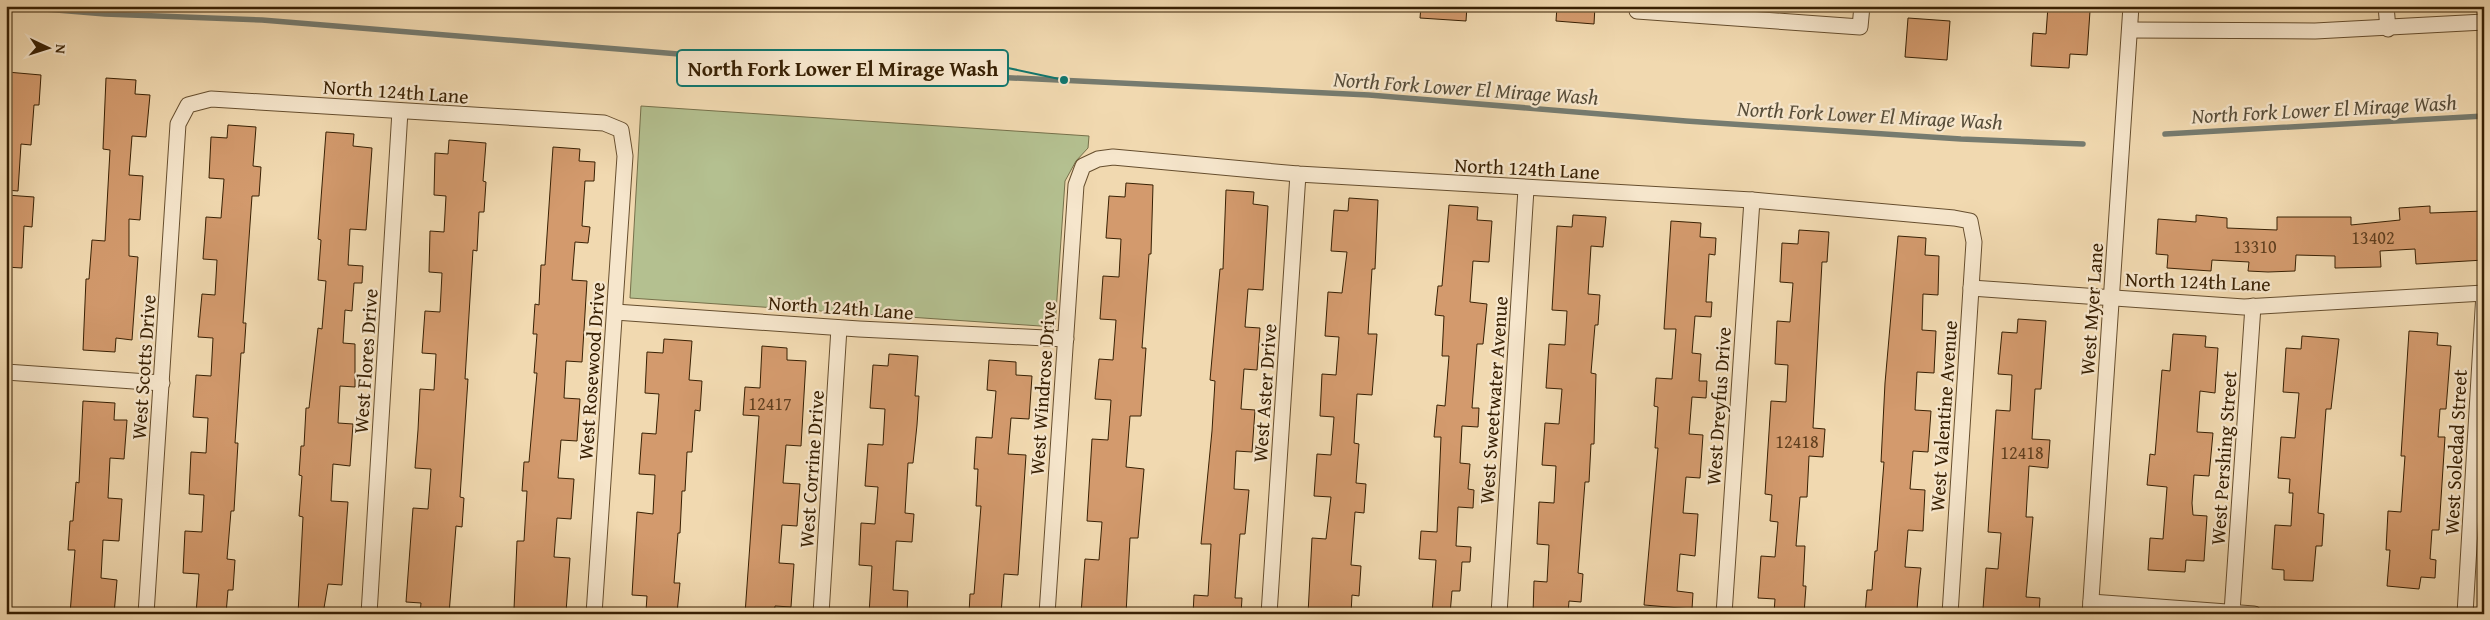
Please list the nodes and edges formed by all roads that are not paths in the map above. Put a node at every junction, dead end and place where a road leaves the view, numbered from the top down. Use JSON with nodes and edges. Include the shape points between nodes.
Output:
{"nodes":[{"id":1,"x":1862,"y":6,"type":"edge"},
{"id":2,"x":2131,"y":6,"type":"edge"},
{"id":3,"x":2386,"y":6,"type":"edge"},
{"id":4,"x":1637,"y":9,"type":"edge"},
{"id":5,"x":2484,"y":22,"type":"edge"},
{"id":6,"x":2388,"y":29,"type":"junction"},
{"id":7,"x":2130,"y":30,"type":"junction"},
{"id":8,"x":400,"y":111,"type":"junction"},
{"id":9,"x":178,"y":124,"type":"joint"},
{"id":10,"x":621,"y":130,"type":"joint"},
{"id":11,"x":1083,"y":166,"type":"joint"},
{"id":12,"x":1298,"y":174,"type":"junction"},
{"id":13,"x":1526,"y":188,"type":"junction"},
{"id":14,"x":1752,"y":200,"type":"junction"},
{"id":15,"x":1970,"y":221,"type":"joint"},
{"id":16,"x":1971,"y":288,"type":"junction"},
{"id":17,"x":2484,"y":293,"type":"edge"},
{"id":18,"x":2112,"y":298,"type":"junction"},
{"id":19,"x":2253,"y":306,"type":"junction"},
{"id":20,"x":614,"y":312,"type":"junction"},
{"id":21,"x":840,"y":328,"type":"junction"},
{"id":22,"x":1066,"y":339,"type":"junction"},
{"id":23,"x":6,"y":372,"type":"edge"},
{"id":24,"x":162,"y":383,"type":"junction"},
{"id":25,"x":2091,"y":608,"type":"edge"},
{"id":26,"x":2232,"y":612,"type":"junction"},
{"id":27,"x":146,"y":614,"type":"edge"},
{"id":28,"x":369,"y":614,"type":"edge"},
{"id":29,"x":594,"y":614,"type":"edge"},
{"id":30,"x":822,"y":614,"type":"edge"},
{"id":31,"x":1047,"y":614,"type":"edge"},
{"id":32,"x":1269,"y":614,"type":"edge"},
{"id":33,"x":1499,"y":614,"type":"edge"},
{"id":34,"x":1724,"y":614,"type":"edge"},
{"id":35,"x":1950,"y":614,"type":"edge"},
{"id":36,"x":2254,"y":614,"type":"edge"},
{"id":37,"x":2465,"y":614,"type":"edge"}],
"edges":[{"from":1,"to":4,"type":"street","via":[[1860,27]]},
{"from":2,"to":7,"type":"street","name":"West Myer Lane"},
{"from":3,"to":6,"type":"street"},
{"from":5,"to":6,"type":"street"},
{"from":6,"to":7,"type":"street"},
{"from":7,"to":18,"type":"street","name":"West Myer Lane"},
{"from":8,"to":9,"type":"street","name":"North 124th Lane","via":[[211,99],[188,105]]},
{"from":8,"to":10,"type":"street","name":"North 124th Lane","via":[[604,124]]},
{"from":8,"to":28,"type":"street","name":"West Flores Drive"},
{"from":9,"to":24,"type":"street","name":"West Scotts Drive"},
{"from":10,"to":20,"type":"street","name":"West Rosewood Drive","via":[[624,156]]},
{"from":11,"to":12,"type":"street","name":"North 124th Lane","via":[[1098,158],[1113,157]]},
{"from":11,"to":22,"type":"street","name":"West Windrose Drive","via":[[1076,185]]},
{"from":12,"to":13,"type":"street","name":"North 124th Lane"},
{"from":12,"to":32,"type":"street","name":"West Aster Drive"},
{"from":13,"to":14,"type":"street","name":"North 124th Lane"},
{"from":13,"to":33,"type":"street","name":"West Sweetwater Avenue"},
{"from":14,"to":15,"type":"street","name":"North 124th Lane"},
{"from":14,"to":34,"type":"street","name":"West Dreyfus Drive"},
{"from":15,"to":16,"type":"street","name":"West Valentine Avenue","via":[[1974,242]]},
{"from":16,"to":18,"type":"street","name":"North 124th Lane"},
{"from":16,"to":35,"type":"street","name":"West Valentine Avenue"},
{"from":17,"to":19,"type":"street","name":"North 124th Lane"},
{"from":17,"to":37,"type":"street","name":"West Soledad Street"},
{"from":18,"to":19,"type":"street","name":"North 124th Lane"},
{"from":18,"to":25,"type":"street","name":"West Myer Lane"},
{"from":19,"to":26,"type":"street","name":"West Pershing Street"},
{"from":20,"to":21,"type":"street","name":"North 124th Lane"},
{"from":20,"to":29,"type":"street","name":"West Rosewood Drive"},
{"from":21,"to":22,"type":"street","name":"North 124th Lane"},
{"from":21,"to":30,"type":"street","name":"West Corrine Drive"},
{"from":22,"to":31,"type":"street","name":"West Windrose Drive"},
{"from":23,"to":24,"type":"street"},
{"from":24,"to":27,"type":"street","name":"West Scotts Drive"},
{"from":25,"to":26,"type":"street"},
{"from":26,"to":36,"type":"street"}]}
